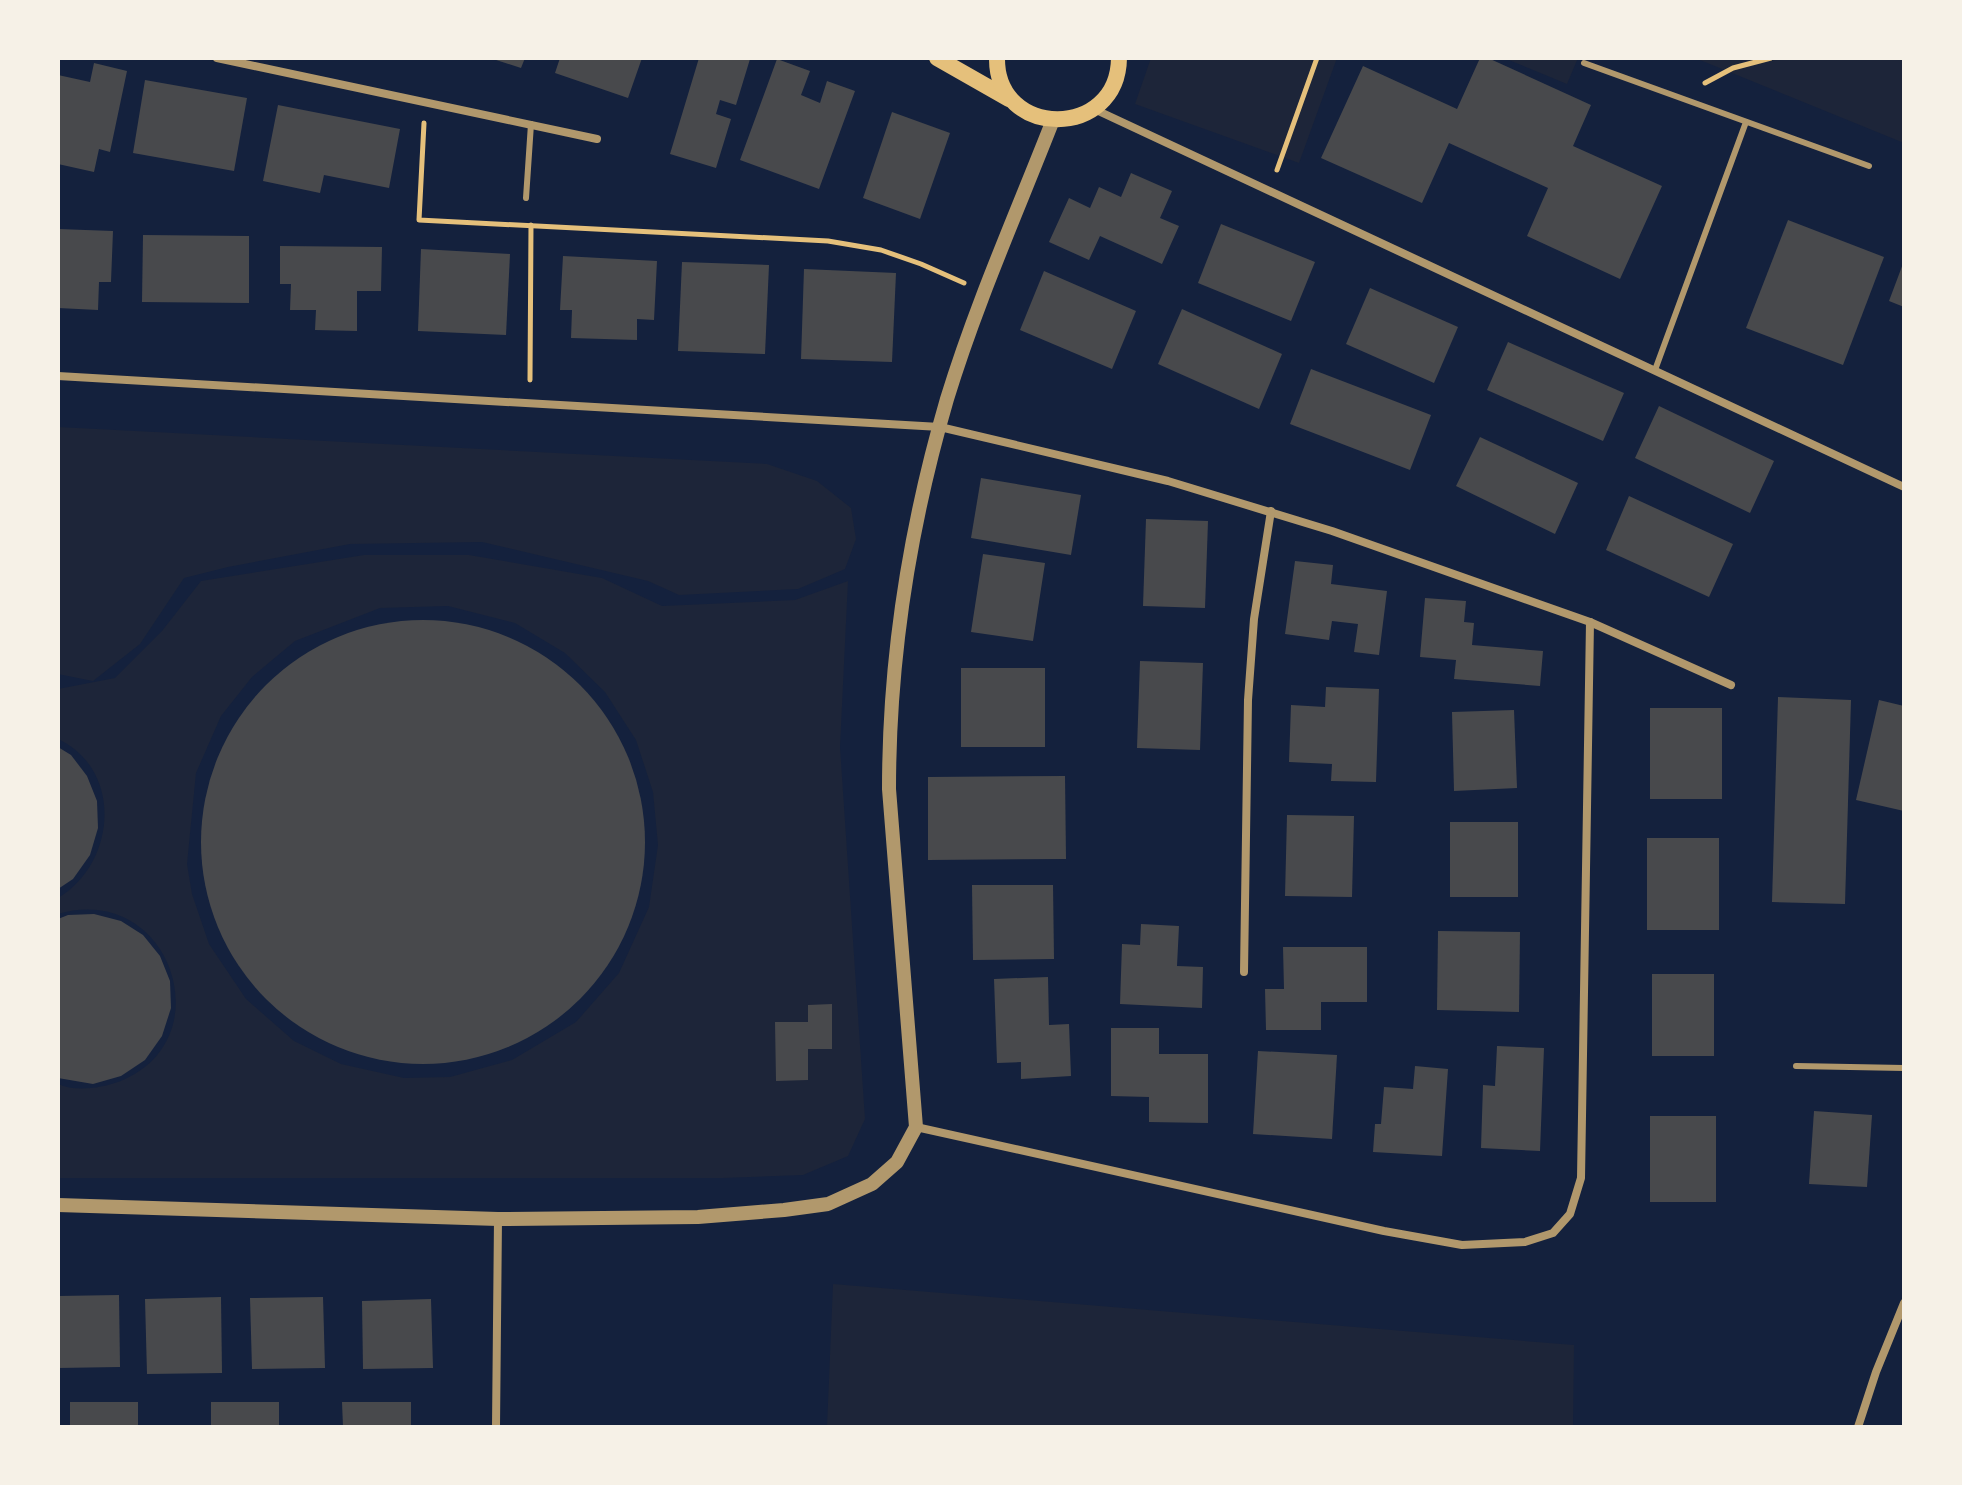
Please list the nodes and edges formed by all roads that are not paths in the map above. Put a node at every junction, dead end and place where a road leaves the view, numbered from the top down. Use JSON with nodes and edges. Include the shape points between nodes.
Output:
{"nodes":[{"id":1,"x":217,"y":58,"type":"edge"},
{"id":2,"x":937,"y":58,"type":"edge"},
{"id":3,"x":997,"y":58,"type":"edge"},
{"id":4,"x":1119,"y":58,"type":"edge"},
{"id":5,"x":1584,"y":63,"type":"dead end"},
{"id":6,"x":1013,"y":101,"type":"junction"},
{"id":7,"x":1094,"y":109,"type":"junction"},
{"id":8,"x":1053,"y":120,"type":"junction"},
{"id":9,"x":1746,"y":122,"type":"junction"},
{"id":10,"x":531,"y":124,"type":"junction"},
{"id":11,"x":597,"y":139,"type":"dead end"},
{"id":12,"x":1869,"y":166,"type":"dead end"},
{"id":13,"x":526,"y":198,"type":"dead end"},
{"id":14,"x":1655,"y":370,"type":"junction"},
{"id":15,"x":58,"y":376,"type":"edge"},
{"id":16,"x":940,"y":427,"type":"junction"},
{"id":17,"x":1904,"y":487,"type":"edge"},
{"id":18,"x":1271,"y":511,"type":"junction"},
{"id":19,"x":1590,"y":622,"type":"junction"},
{"id":20,"x":1731,"y":685,"type":"dead end"},
{"id":21,"x":1244,"y":972,"type":"dead end"},
{"id":22,"x":1796,"y":1066,"type":"dead end"},
{"id":23,"x":1904,"y":1068,"type":"edge"},
{"id":24,"x":916,"y":1127,"type":"junction"},
{"id":25,"x":58,"y":1205,"type":"edge"},
{"id":26,"x":498,"y":1219,"type":"junction"},
{"id":27,"x":1904,"y":1303,"type":"edge"},
{"id":28,"x":496,"y":1427,"type":"edge"},
{"id":29,"x":1858,"y":1427,"type":"edge"}],
"edges":[{"from":1,"to":10,"type":"street"},
{"from":2,"to":6,"type":"main road"},
{"from":3,"to":6,"type":"main road","via":[[1001,83]]},
{"from":4,"to":7,"type":"main road","via":[[1116,80]]},
{"from":5,"to":9,"type":"lane"},
{"from":6,"to":8,"type":"main road"},
{"from":7,"to":8,"type":"main road"},
{"from":7,"to":14,"type":"street"},
{"from":8,"to":16,"type":"street","via":[[962,355]]},
{"from":9,"to":12,"type":"lane"},
{"from":9,"to":14,"type":"lane"},
{"from":10,"to":11,"type":"street"},
{"from":10,"to":13,"type":"lane"},
{"from":14,"to":17,"type":"street"},
{"from":15,"to":16,"type":"street"},
{"from":16,"to":18,"type":"street"},
{"from":16,"to":24,"type":"street","via":[[906,572],[889,739]]},
{"from":18,"to":19,"type":"street"},
{"from":18,"to":21,"type":"street","via":[[1248,700]]},
{"from":19,"to":20,"type":"street"},
{"from":19,"to":24,"type":"street","via":[[1581,1178],[1570,1214],[1553,1233],[1525,1242],[1462,1245]]},
{"from":22,"to":23,"type":"lane"},
{"from":24,"to":26,"type":"street","via":[[897,1162],[872,1184],[828,1204],[698,1217]]},
{"from":25,"to":26,"type":"street"},
{"from":26,"to":28,"type":"street"},
{"from":27,"to":29,"type":"street"}]}
